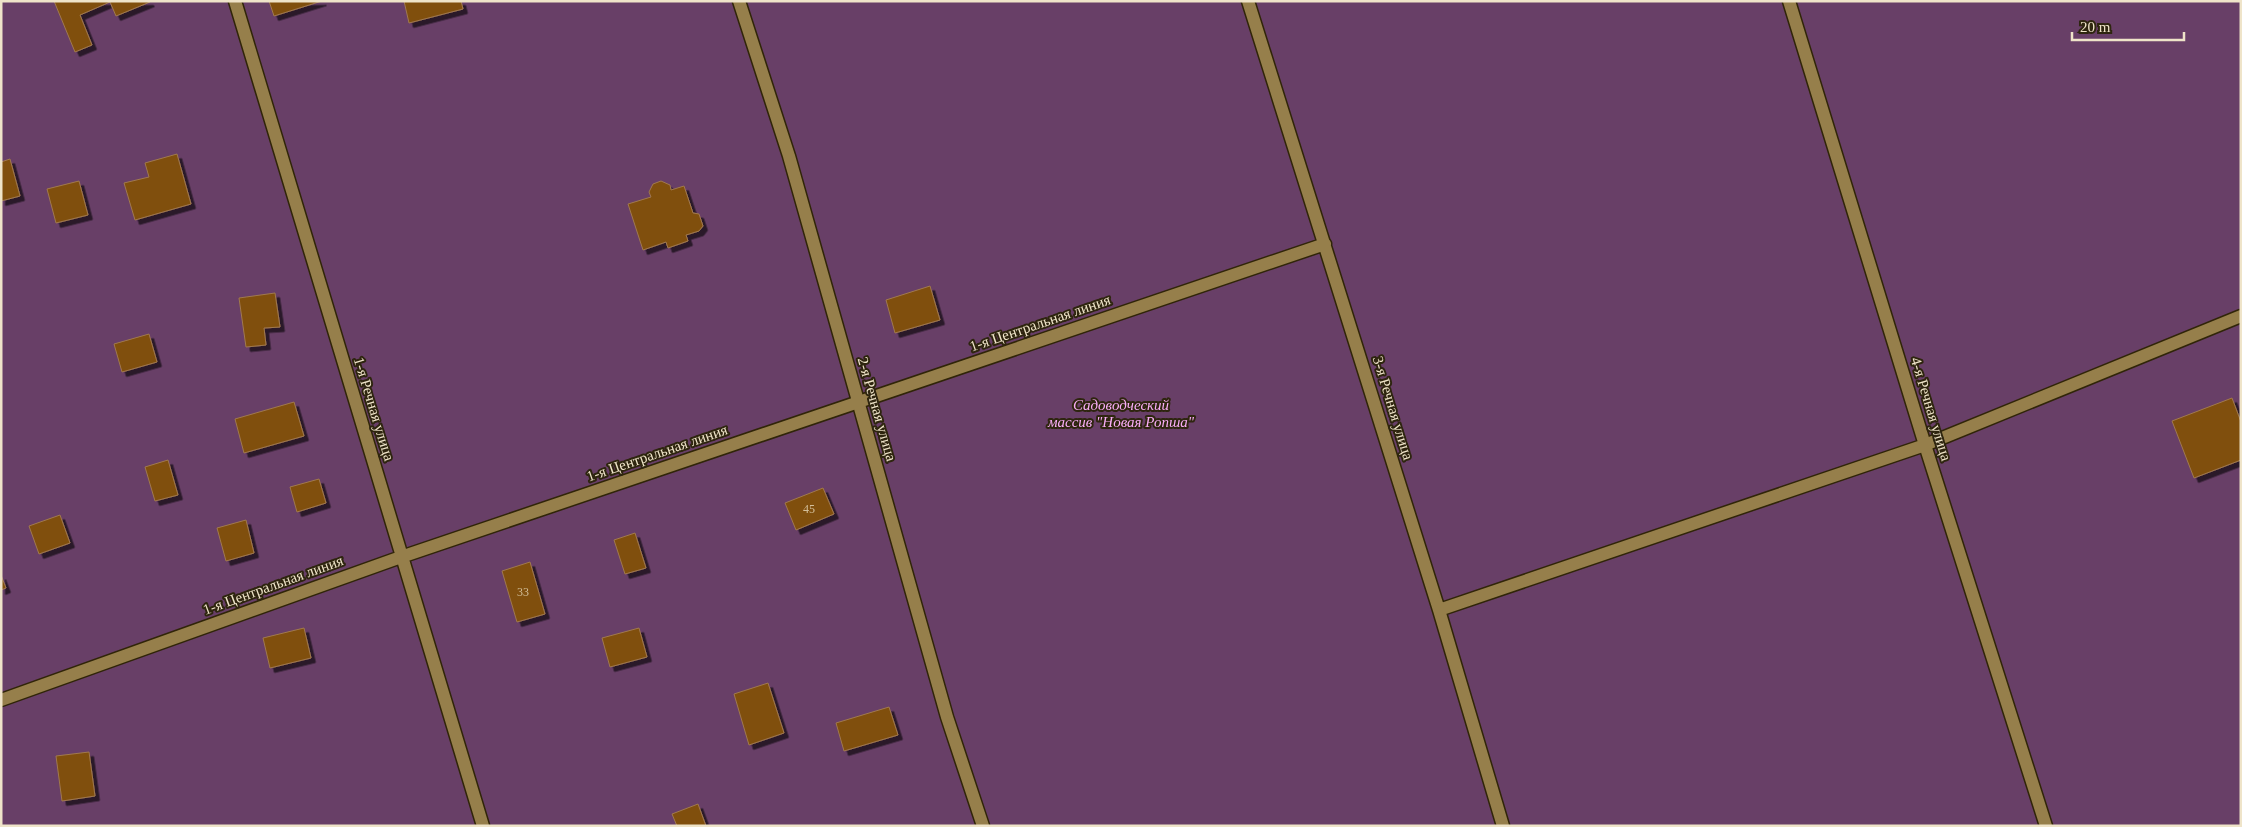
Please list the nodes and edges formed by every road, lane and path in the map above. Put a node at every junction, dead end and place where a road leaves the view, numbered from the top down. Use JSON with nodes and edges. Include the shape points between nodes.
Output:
{"nodes":[{"id":1,"x":235,"y":1,"type":"edge"},
{"id":2,"x":739,"y":1,"type":"edge"},
{"id":3,"x":1248,"y":1,"type":"edge"},
{"id":4,"x":1789,"y":1,"type":"edge"},
{"id":5,"x":1325,"y":244,"type":"junction"},
{"id":6,"x":2241,"y":316,"type":"edge"},
{"id":7,"x":858,"y":402,"type":"junction"},
{"id":8,"x":1925,"y":446,"type":"junction"},
{"id":9,"x":401,"y":556,"type":"junction"},
{"id":10,"x":1439,"y":610,"type":"junction"},
{"id":11,"x":1,"y":700,"type":"edge"},
{"id":12,"x":483,"y":826,"type":"edge"},
{"id":13,"x":983,"y":826,"type":"edge"},
{"id":14,"x":1503,"y":826,"type":"edge"},
{"id":15,"x":2046,"y":826,"type":"edge"}],
"edges":[{"from":1,"to":9,"type":"street","name":"1-я Речная улица"},
{"from":2,"to":7,"type":"street","name":"2-я Речная улица","via":[[789,156]]},
{"from":3,"to":5,"type":"street","name":"3-я Речная улица"},
{"from":4,"to":8,"type":"street","name":"4-я Речная улица"},
{"from":5,"to":7,"type":"street","name":"1-я Центральная линия"},
{"from":5,"to":10,"type":"street","name":"3-я Речная улица"},
{"from":6,"to":8,"type":"street"},
{"from":7,"to":9,"type":"street","name":"1-я Центральная линия"},
{"from":7,"to":13,"type":"street","name":"2-я Речная улица","via":[[947,717]]},
{"from":8,"to":10,"type":"street"},
{"from":8,"to":15,"type":"street","name":"4-я Речная улица"},
{"from":9,"to":11,"type":"street","name":"1-я Центральная линия"},
{"from":9,"to":12,"type":"street","name":"1-я Речная улица"},
{"from":10,"to":14,"type":"street","name":"3-я Речная улица"}]}
